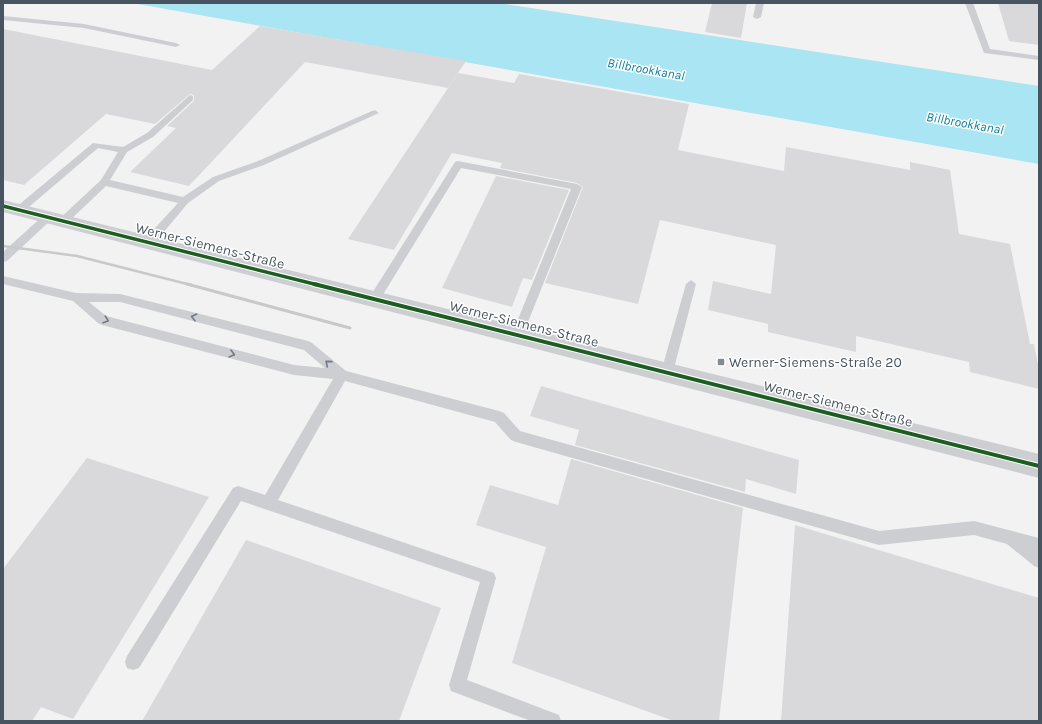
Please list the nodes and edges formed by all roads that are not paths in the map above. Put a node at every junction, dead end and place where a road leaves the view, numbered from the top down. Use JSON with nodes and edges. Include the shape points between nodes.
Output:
{"nodes":[{"id":1,"x":760,"y":3,"type":"edge"},
{"id":2,"x":969,"y":3,"type":"edge"},
{"id":3,"x":757,"y":17,"type":"dead end"},
{"id":4,"x":3,"y":18,"type":"edge"},
{"id":5,"x":176,"y":45,"type":"dead end"},
{"id":6,"x":1039,"y":58,"type":"edge"},
{"id":7,"x":190,"y":98,"type":"dead end"},
{"id":8,"x":375,"y":113,"type":"dead end"},
{"id":9,"x":124,"y":150,"type":"junction"},
{"id":10,"x":104,"y":182,"type":"junction"},
{"id":11,"x":185,"y":201,"type":"junction"},
{"id":12,"x":11,"y":208,"type":"edge"},
{"id":13,"x":55,"y":219,"type":"junction"},
{"id":14,"x":149,"y":242,"type":"junction"},
{"id":15,"x":3,"y":258,"type":"edge"},
{"id":16,"x":3,"y":280,"type":"edge"},
{"id":17,"x":691,"y":284,"type":"dead end"},
{"id":18,"x":76,"y":297,"type":"junction"},
{"id":19,"x":375,"y":298,"type":"junction"},
{"id":20,"x":518,"y":334,"type":"junction"},
{"id":21,"x":667,"y":372,"type":"junction"},
{"id":22,"x":342,"y":375,"type":"junction"},
{"id":23,"x":1039,"y":466,"type":"edge"},
{"id":24,"x":268,"y":503,"type":"junction"},
{"id":25,"x":1008,"y":537,"type":"junction"},
{"id":26,"x":1039,"y":545,"type":"edge"},
{"id":27,"x":1039,"y":561,"type":"edge"},
{"id":28,"x":133,"y":662,"type":"dead end"},
{"id":29,"x":553,"y":721,"type":"edge"}],
"edges":[{"from":1,"to":3,"type":"lane"},
{"from":2,"to":6,"type":"lane","via":[[987,51]]},
{"from":4,"to":5,"type":"lane","via":[[84,26]]},
{"from":7,"to":9,"type":"lane","via":[[150,135]]},
{"from":8,"to":11,"type":"lane","via":[[261,163],[216,179]]},
{"from":9,"to":10,"type":"lane"},
{"from":9,"to":12,"type":"lane","via":[[96,145]]},
{"from":10,"to":11,"type":"lane"},
{"from":10,"to":13,"type":"lane"},
{"from":11,"to":14,"type":"lane"},
{"from":12,"to":13,"type":"street","name":"Werner-Siemens-Straße"},
{"from":13,"to":14,"type":"street","name":"Werner-Siemens-Straße"},
{"from":13,"to":15,"type":"lane"},
{"from":14,"to":19,"type":"street","name":"Werner-Siemens-Straße"},
{"from":16,"to":18,"type":"lane"},
{"from":17,"to":21,"type":"lane"},
{"from":18,"to":22,"type":"lane","one_way":true,"via":[[102,320],[294,370]]},
{"from":22,"to":18,"type":"lane","one_way":true,"via":[[308,346],[120,298]]},
{"from":19,"to":20,"type":"street","name":"Werner-Siemens-Straße"},
{"from":19,"to":20,"type":"lane","via":[[458,164],[577,187]]},
{"from":20,"to":21,"type":"street","name":"Werner-Siemens-Straße"},
{"from":21,"to":23,"type":"street","name":"Werner-Siemens-Straße"},
{"from":22,"to":24,"type":"lane"},
{"from":22,"to":25,"type":"lane","via":[[499,417],[516,436],[879,538],[974,528]]},
{"from":24,"to":28,"type":"lane","via":[[238,493]]},
{"from":24,"to":29,"type":"lane","via":[[489,578],[457,685]]},
{"from":25,"to":26,"type":"lane"},
{"from":25,"to":27,"type":"lane"}]}
